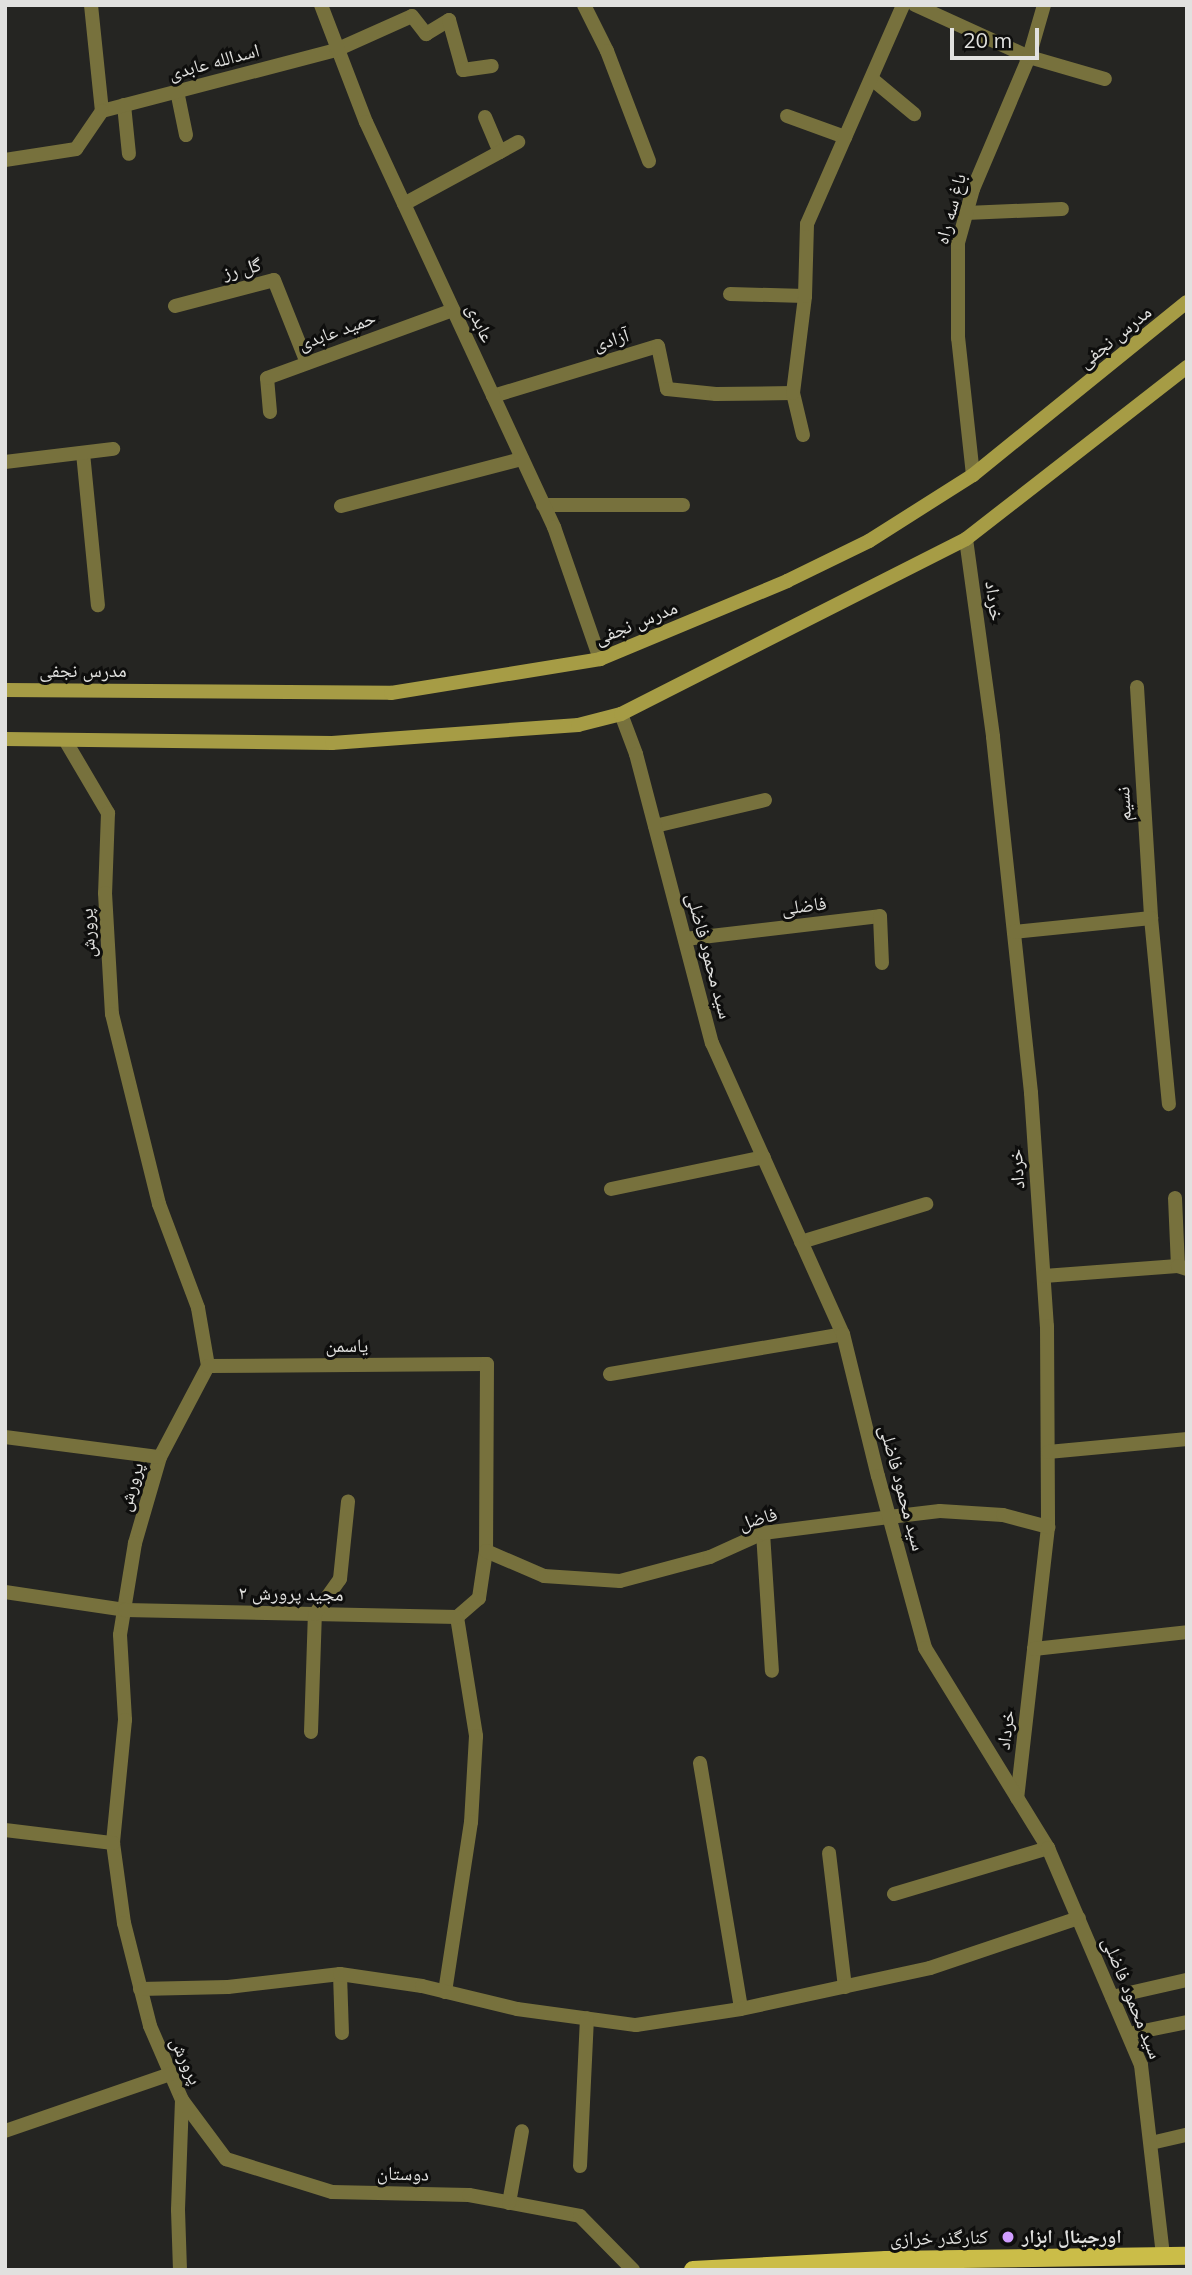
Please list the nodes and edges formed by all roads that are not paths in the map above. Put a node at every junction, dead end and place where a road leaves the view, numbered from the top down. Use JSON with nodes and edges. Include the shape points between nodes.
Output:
{"nodes":[{"id":1,"x":91,"y":5,"type":"edge"},
{"id":2,"x":321,"y":5,"type":"edge"},
{"id":3,"x":584,"y":5,"type":"edge"},
{"id":4,"x":903,"y":5,"type":"edge"},
{"id":5,"x":915,"y":5,"type":"edge"},
{"id":6,"x":1044,"y":5,"type":"edge"},
{"id":7,"x":336,"y":50,"type":"junction"},
{"id":8,"x":1029,"y":57,"type":"junction"},
{"id":9,"x":492,"y":66,"type":"dead end"},
{"id":10,"x":872,"y":79,"type":"junction"},
{"id":11,"x":1105,"y":79,"type":"dead end"},
{"id":12,"x":177,"y":91,"type":"junction"},
{"id":13,"x":124,"y":105,"type":"junction"},
{"id":14,"x":102,"y":111,"type":"junction"},
{"id":15,"x":914,"y":114,"type":"dead end"},
{"id":16,"x":787,"y":116,"type":"dead end"},
{"id":17,"x":485,"y":117,"type":"dead end"},
{"id":18,"x":186,"y":135,"type":"dead end"},
{"id":19,"x":845,"y":136,"type":"junction"},
{"id":20,"x":518,"y":142,"type":"dead end"},
{"id":21,"x":500,"y":152,"type":"junction"},
{"id":22,"x":128,"y":154,"type":"dead end"},
{"id":23,"x":5,"y":160,"type":"edge"},
{"id":24,"x":649,"y":160,"type":"dead end"},
{"id":25,"x":404,"y":204,"type":"junction"},
{"id":26,"x":1062,"y":209,"type":"dead end"},
{"id":27,"x":966,"y":213,"type":"junction"},
{"id":28,"x":730,"y":294,"type":"dead end"},
{"id":29,"x":804,"y":296,"type":"junction"},
{"id":30,"x":1187,"y":302,"type":"edge"},
{"id":31,"x":175,"y":306,"type":"dead end"},
{"id":32,"x":453,"y":310,"type":"junction"},
{"id":33,"x":307,"y":363,"type":"junction"},
{"id":34,"x":1187,"y":367,"type":"edge"},
{"id":35,"x":793,"y":393,"type":"junction"},
{"id":36,"x":493,"y":396,"type":"junction"},
{"id":37,"x":270,"y":412,"type":"dead end"},
{"id":38,"x":803,"y":435,"type":"dead end"},
{"id":39,"x":113,"y":449,"type":"dead end"},
{"id":40,"x":83,"y":453,"type":"junction"},
{"id":41,"x":523,"y":459,"type":"junction"},
{"id":42,"x":5,"y":462,"type":"edge"},
{"id":43,"x":973,"y":475,"type":"junction"},
{"id":44,"x":543,"y":505,"type":"junction"},
{"id":45,"x":683,"y":505,"type":"dead end"},
{"id":46,"x":341,"y":506,"type":"dead end"},
{"id":47,"x":966,"y":539,"type":"junction"},
{"id":48,"x":98,"y":605,"type":"dead end"},
{"id":49,"x":600,"y":659,"type":"junction"},
{"id":50,"x":1137,"y":687,"type":"dead end"},
{"id":51,"x":5,"y":690,"type":"edge"},
{"id":52,"x":621,"y":715,"type":"junction"},
{"id":53,"x":5,"y":739,"type":"edge"},
{"id":54,"x":65,"y":740,"type":"junction"},
{"id":55,"x":765,"y":800,"type":"dead end"},
{"id":56,"x":655,"y":826,"type":"junction"},
{"id":57,"x":1150,"y":918,"type":"junction"},
{"id":58,"x":1014,"y":932,"type":"junction"},
{"id":59,"x":685,"y":939,"type":"junction"},
{"id":60,"x":881,"y":963,"type":"dead end"},
{"id":61,"x":1169,"y":1104,"type":"dead end"},
{"id":62,"x":764,"y":1157,"type":"junction"},
{"id":63,"x":611,"y":1189,"type":"dead end"},
{"id":64,"x":1175,"y":1198,"type":"dead end"},
{"id":65,"x":926,"y":1204,"type":"dead end"},
{"id":66,"x":802,"y":1241,"type":"junction"},
{"id":67,"x":1182,"y":1267,"type":"edge"},
{"id":68,"x":1044,"y":1276,"type":"junction"},
{"id":69,"x":843,"y":1334,"type":"junction"},
{"id":70,"x":208,"y":1366,"type":"junction"},
{"id":71,"x":610,"y":1374,"type":"dead end"},
{"id":72,"x":5,"y":1437,"type":"edge"},
{"id":73,"x":1187,"y":1438,"type":"edge"},
{"id":74,"x":1048,"y":1452,"type":"junction"},
{"id":75,"x":160,"y":1457,"type":"junction"},
{"id":76,"x":348,"y":1501,"type":"dead end"},
{"id":77,"x":889,"y":1517,"type":"junction"},
{"id":78,"x":1048,"y":1527,"type":"junction"},
{"id":79,"x":763,"y":1533,"type":"junction"},
{"id":80,"x":486,"y":1551,"type":"junction"},
{"id":81,"x":5,"y":1592,"type":"edge"},
{"id":82,"x":125,"y":1610,"type":"junction"},
{"id":83,"x":315,"y":1614,"type":"junction"},
{"id":84,"x":457,"y":1617,"type":"junction"},
{"id":85,"x":1187,"y":1632,"type":"edge"},
{"id":86,"x":1034,"y":1649,"type":"junction"},
{"id":87,"x":772,"y":1671,"type":"dead end"},
{"id":88,"x":311,"y":1732,"type":"dead end"},
{"id":89,"x":701,"y":1763,"type":"dead end"},
{"id":90,"x":1017,"y":1798,"type":"junction"},
{"id":91,"x":5,"y":1830,"type":"edge"},
{"id":92,"x":113,"y":1843,"type":"junction"},
{"id":93,"x":1048,"y":1848,"type":"junction"},
{"id":94,"x":828,"y":1853,"type":"dead end"},
{"id":95,"x":894,"y":1894,"type":"dead end"},
{"id":96,"x":1079,"y":1918,"type":"junction"},
{"id":97,"x":340,"y":1974,"type":"junction"},
{"id":98,"x":1187,"y":1980,"type":"edge"},
{"id":99,"x":845,"y":1987,"type":"junction"},
{"id":100,"x":140,"y":1989,"type":"junction"},
{"id":101,"x":444,"y":1992,"type":"junction"},
{"id":102,"x":1112,"y":1997,"type":"junction"},
{"id":103,"x":741,"y":2009,"type":"junction"},
{"id":104,"x":587,"y":2018,"type":"junction"},
{"id":105,"x":1187,"y":2022,"type":"edge"},
{"id":106,"x":342,"y":2033,"type":"dead end"},
{"id":107,"x":1129,"y":2034,"type":"junction"},
{"id":108,"x":171,"y":2074,"type":"junction"},
{"id":109,"x":182,"y":2100,"type":"junction"},
{"id":110,"x":5,"y":2132,"type":"edge"},
{"id":111,"x":522,"y":2132,"type":"dead end"},
{"id":112,"x":1187,"y":2135,"type":"edge"},
{"id":113,"x":1151,"y":2143,"type":"junction"},
{"id":114,"x":580,"y":2165,"type":"dead end"},
{"id":115,"x":509,"y":2203,"type":"junction"},
{"id":116,"x":1163,"y":2255,"type":"junction"},
{"id":117,"x":1187,"y":2256,"type":"edge"},
{"id":118,"x":180,"y":2270,"type":"edge"},
{"id":119,"x":633,"y":2270,"type":"edge"},
{"id":120,"x":693,"y":2270,"type":"edge"}],
"edges":[{"from":1,"to":14,"type":"street"},
{"from":2,"to":7,"type":"street","name":"عابدی"},
{"from":3,"to":24,"type":"street"},
{"from":4,"to":10,"type":"street"},
{"from":5,"to":8,"type":"street"},
{"from":6,"to":8,"type":"street","name":"باغ سه راه"},
{"from":7,"to":9,"type":"street","name":"اسدالله عابدی","via":[[412,16],[426,34],[449,20],[463,70]]},
{"from":7,"to":12,"type":"street","name":"اسدالله عابدی"},
{"from":7,"to":25,"type":"street","name":"عابدی"},
{"from":8,"to":11,"type":"street"},
{"from":8,"to":27,"type":"street","name":"باغ سه راه"},
{"from":10,"to":15,"type":"street"},
{"from":10,"to":19,"type":"street"},
{"from":12,"to":13,"type":"street","name":"اسدالله عابدی"},
{"from":12,"to":18,"type":"street"},
{"from":13,"to":14,"type":"street","name":"اسدالله عابدی"},
{"from":13,"to":22,"type":"street"},
{"from":14,"to":23,"type":"street","via":[[76,149]]},
{"from":16,"to":19,"type":"street"},
{"from":17,"to":21,"type":"street"},
{"from":19,"to":29,"type":"street","via":[[807,224]]},
{"from":20,"to":21,"type":"street"},
{"from":21,"to":25,"type":"street"},
{"from":25,"to":32,"type":"street","name":"عابدی"},
{"from":26,"to":27,"type":"street"},
{"from":27,"to":43,"type":"street","name":"باغ سه راه","via":[[958,243],[958,338]]},
{"from":28,"to":29,"type":"street"},
{"from":29,"to":35,"type":"street"},
{"from":30,"to":43,"type":"main road","name":"مدرس نجفی"},
{"from":31,"to":33,"type":"street","name":"گل رز","via":[[274,280]]},
{"from":32,"to":33,"type":"street","name":"حمید عابدی"},
{"from":32,"to":36,"type":"street","name":"عابدی"},
{"from":33,"to":37,"type":"street","name":"حمید عابدی","via":[[267,378]]},
{"from":34,"to":47,"type":"main road"},
{"from":35,"to":36,"type":"street","name":"آزادی","via":[[667,389],[658,346]]},
{"from":35,"to":38,"type":"street"},
{"from":36,"to":41,"type":"street","name":"عابدی"},
{"from":39,"to":40,"type":"street"},
{"from":40,"to":42,"type":"street"},
{"from":40,"to":48,"type":"street"},
{"from":41,"to":44,"type":"street","name":"عابدی"},
{"from":41,"to":46,"type":"street"},
{"from":43,"to":49,"type":"main road","name":"مدرس نجفی","via":[[869,541],[787,581]]},
{"from":44,"to":45,"type":"street"},
{"from":44,"to":49,"type":"street","name":"عابدی"},
{"from":47,"to":52,"type":"main road"},
{"from":47,"to":58,"type":"street","name":"خرداد"},
{"from":49,"to":51,"type":"main road","name":"مدرس نجفی","via":[[391,693]]},
{"from":50,"to":57,"type":"street","name":"نسیم"},
{"from":52,"to":54,"type":"main road","via":[[578,725],[332,743]]},
{"from":52,"to":56,"type":"street","name":"سید محمود فاضلی"},
{"from":53,"to":54,"type":"main road"},
{"from":54,"to":70,"type":"street","name":"پرورش","via":[[108,813],[105,893],[113,1014],[159,1204],[198,1308]]},
{"from":55,"to":56,"type":"street"},
{"from":56,"to":59,"type":"street","name":"سید محمود فاضلی"},
{"from":57,"to":58,"type":"street"},
{"from":57,"to":61,"type":"street","name":"نسیم"},
{"from":58,"to":68,"type":"street","name":"خرداد"},
{"from":59,"to":60,"type":"street","name":"فاضلی","via":[[880,916]]},
{"from":59,"to":62,"type":"street","name":"سید محمود فاضلی","via":[[712,1043]]},
{"from":62,"to":63,"type":"street"},
{"from":62,"to":66,"type":"street","name":"سید محمود فاضلی"},
{"from":64,"to":67,"type":"street"},
{"from":65,"to":66,"type":"street"},
{"from":66,"to":69,"type":"street","name":"سید محمود فاضلی"},
{"from":67,"to":68,"type":"street"},
{"from":68,"to":74,"type":"street","name":"خرداد"},
{"from":69,"to":71,"type":"street"},
{"from":69,"to":77,"type":"street","name":"سید محمود فاضلی"},
{"from":70,"to":75,"type":"street","name":"پرورش"},
{"from":70,"to":80,"type":"street","name":"یاسمن","via":[[487,1364]]},
{"from":72,"to":75,"type":"street"},
{"from":73,"to":74,"type":"street"},
{"from":74,"to":78,"type":"street","name":"خرداد"},
{"from":75,"to":82,"type":"street","name":"پرورش","via":[[135,1543]]},
{"from":76,"to":83,"type":"street","via":[[340,1579]]},
{"from":77,"to":78,"type":"street","name":"فاضل","via":[[940,1511],[1003,1515]]},
{"from":77,"to":79,"type":"street","name":"فاضل"},
{"from":77,"to":90,"type":"street","name":"سید محمود فاضلی","via":[[925,1648]]},
{"from":78,"to":86,"type":"street","name":"خرداد"},
{"from":79,"to":80,"type":"street","name":"فاضل","via":[[710,1557],[621,1581],[544,1576]]},
{"from":79,"to":87,"type":"street"},
{"from":80,"to":84,"type":"street","via":[[479,1598]]},
{"from":81,"to":82,"type":"street","name":"مجید پرورش ۲"},
{"from":82,"to":83,"type":"street","name":"مجید پرورش ۲"},
{"from":82,"to":92,"type":"street","name":"پرورش","via":[[120,1635],[125,1720]]},
{"from":83,"to":84,"type":"street","name":"مجید پرورش ۲"},
{"from":83,"to":88,"type":"street"},
{"from":84,"to":101,"type":"street","via":[[476,1736],[471,1822]]},
{"from":85,"to":86,"type":"street"},
{"from":86,"to":90,"type":"street","name":"خرداد"},
{"from":89,"to":103,"type":"street"},
{"from":90,"to":93,"type":"street","name":"سید محمود فاضلی"},
{"from":91,"to":92,"type":"street"},
{"from":92,"to":100,"type":"street","name":"پرورش","via":[[124,1923]]},
{"from":93,"to":95,"type":"street"},
{"from":93,"to":96,"type":"street","name":"سید محمود فاضلی"},
{"from":94,"to":99,"type":"street"},
{"from":96,"to":99,"type":"street","via":[[930,1968]]},
{"from":96,"to":102,"type":"street","name":"سید محمود فاضلی"},
{"from":97,"to":100,"type":"street","via":[[228,1987]]},
{"from":97,"to":101,"type":"street"},
{"from":97,"to":106,"type":"street"},
{"from":98,"to":102,"type":"street"},
{"from":99,"to":103,"type":"street"},
{"from":100,"to":108,"type":"street","name":"پرورش"},
{"from":101,"to":104,"type":"street","via":[[517,2009]]},
{"from":102,"to":107,"type":"street","name":"سید محمود فاضلی"},
{"from":103,"to":104,"type":"street","via":[[636,2025]]},
{"from":104,"to":114,"type":"street"},
{"from":105,"to":107,"type":"street"},
{"from":107,"to":113,"type":"street","name":"سید محمود فاضلی","via":[[1141,2065]]},
{"from":108,"to":109,"type":"street","name":"پرورش"},
{"from":108,"to":110,"type":"street"},
{"from":109,"to":115,"type":"street","name":"دوستان","via":[[226,2159],[332,2192],[469,2195]]},
{"from":109,"to":118,"type":"street","name":"پرورش"},
{"from":111,"to":115,"type":"street"},
{"from":112,"to":113,"type":"street"},
{"from":113,"to":116,"type":"street","name":"سید محمود فاضلی"},
{"from":115,"to":119,"type":"street","name":"دوستان","via":[[580,2216]]},
{"from":116,"to":117,"type":"main road","name":"کنارگذر خرازی"},
{"from":116,"to":120,"type":"main road","name":"کنارگذر خرازی","via":[[886,2260]]}]}
